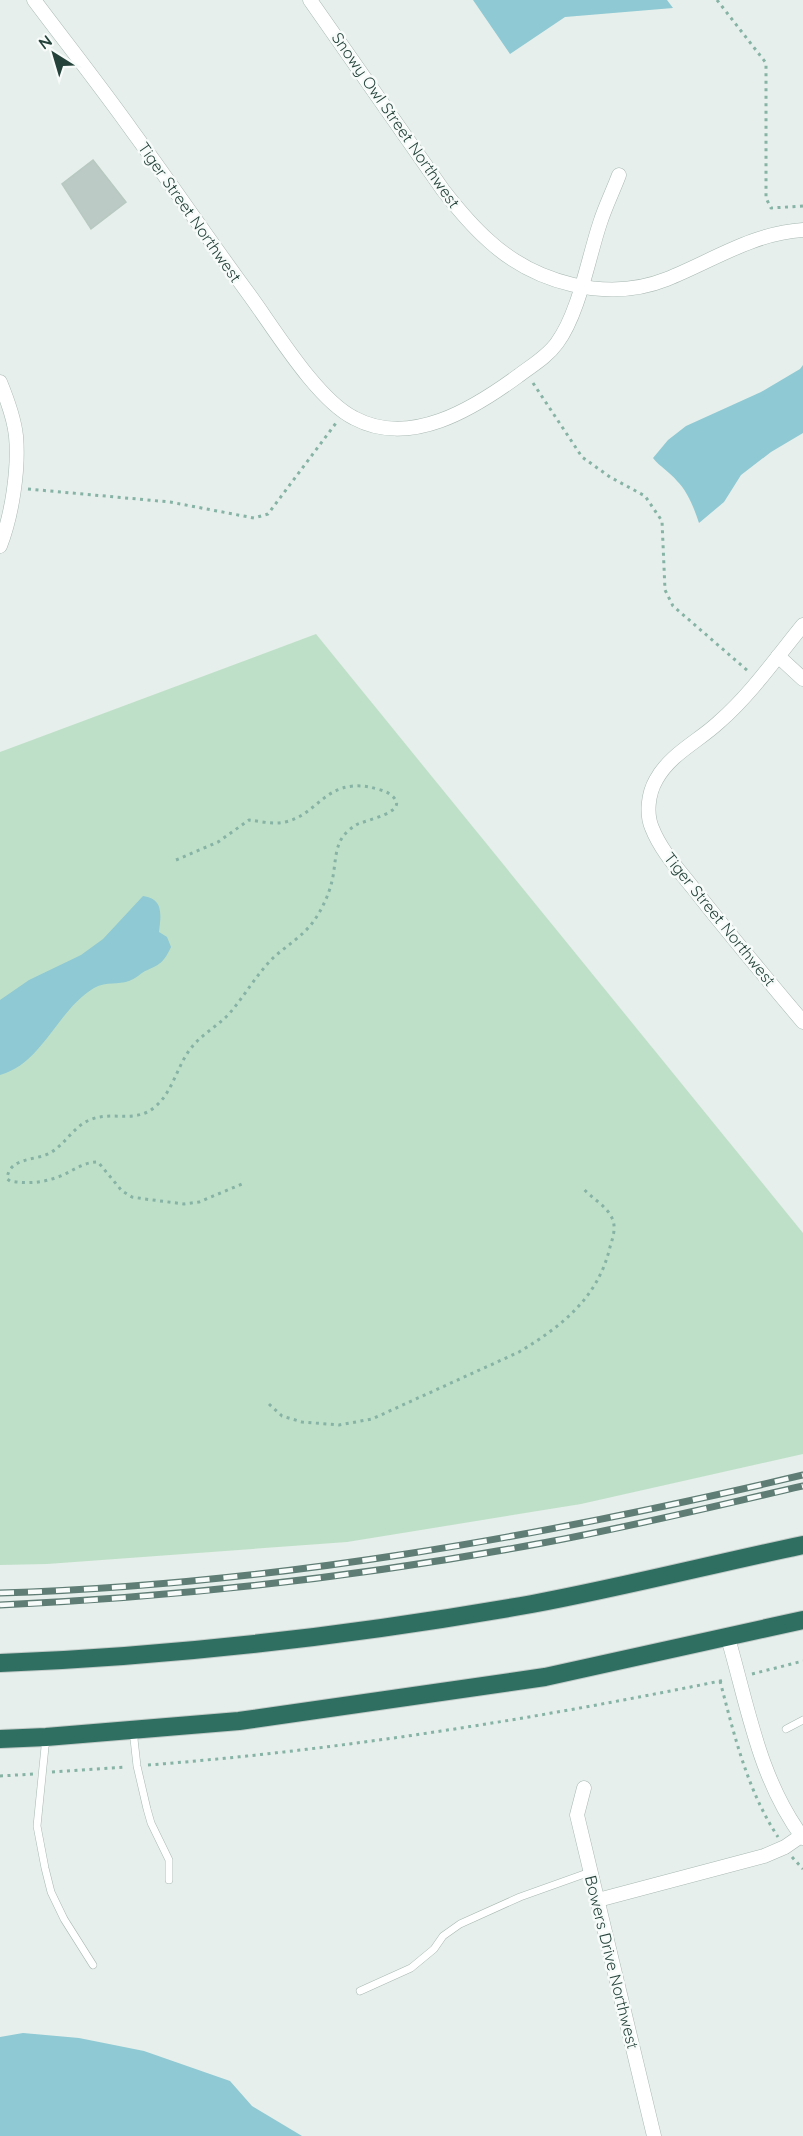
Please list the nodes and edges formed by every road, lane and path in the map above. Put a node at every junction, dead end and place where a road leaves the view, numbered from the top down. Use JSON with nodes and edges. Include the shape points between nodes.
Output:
{"nodes":[{"id":1,"x":34,"y":0,"type":"edge"},
{"id":2,"x":310,"y":0,"type":"edge"},
{"id":3,"x":717,"y":0,"type":"edge"},
{"id":4,"x":620,"y":176,"type":"dead end"},
{"id":5,"x":803,"y":206,"type":"edge"},
{"id":6,"x":803,"y":230,"type":"edge"},
{"id":7,"x":580,"y":287,"type":"junction"},
{"id":8,"x":525,"y":371,"type":"junction"},
{"id":9,"x":0,"y":382,"type":"edge"},
{"id":10,"x":348,"y":415,"type":"junction"},
{"id":11,"x":13,"y":490,"type":"junction"},
{"id":12,"x":0,"y":546,"type":"edge"},
{"id":13,"x":803,"y":626,"type":"edge"},
{"id":14,"x":778,"y":656,"type":"junction"},
{"id":15,"x":803,"y":679,"type":"edge"},
{"id":16,"x":758,"y":680,"type":"junction"},
{"id":17,"x":176,"y":860,"type":"dead end"},
{"id":18,"x":803,"y":1022,"type":"edge"},
{"id":19,"x":242,"y":1184,"type":"dead end"},
{"id":20,"x":582,"y":1187,"type":"dead end"},
{"id":21,"x":269,"y":1404,"type":"dead end"},
{"id":22,"x":803,"y":1545,"type":"edge"},
{"id":23,"x":803,"y":1620,"type":"edge"},
{"id":24,"x":728,"y":1638,"type":"junction"},
{"id":25,"x":803,"y":1661,"type":"edge"},
{"id":26,"x":0,"y":1663,"type":"edge"},
{"id":27,"x":753,"y":1673,"type":"dead end"},
{"id":28,"x":803,"y":1720,"type":"edge"},
{"id":29,"x":786,"y":1729,"type":"dead end"},
{"id":30,"x":133,"y":1730,"type":"junction"},
{"id":31,"x":46,"y":1737,"type":"junction"},
{"id":32,"x":0,"y":1739,"type":"edge"},
{"id":33,"x":137,"y":1766,"type":"junction"},
{"id":34,"x":43,"y":1773,"type":"junction"},
{"id":35,"x":0,"y":1776,"type":"edge"},
{"id":36,"x":584,"y":1788,"type":"dead end"},
{"id":37,"x":776,"y":1833,"type":"dead end"},
{"id":38,"x":802,"y":1837,"type":"edge"},
{"id":39,"x":792,"y":1858,"type":"dead end"},
{"id":40,"x":803,"y":1869,"type":"edge"},
{"id":41,"x":590,"y":1872,"type":"junction"},
{"id":42,"x":169,"y":1880,"type":"dead end"},
{"id":43,"x":598,"y":1900,"type":"junction"},
{"id":44,"x":93,"y":1965,"type":"dead end"},
{"id":45,"x":360,"y":1990,"type":"dead end"},
{"id":46,"x":654,"y":2136,"type":"edge"}],
"edges":[{"from":1,"to":10,"type":"street","name":"Tiger Street Northwest","via":[[317,387]]},
{"from":2,"to":7,"type":"street","name":"Snowy Owl Street Northwest","via":[[467,219],[514,261]]},
{"from":3,"to":5,"type":"path","via":[[766,63],[766,198],[771,208]]},
{"from":4,"to":7,"type":"street","via":[[600,221]]},
{"from":6,"to":7,"type":"street","name":"Snowy Owl Street Northwest","via":[[783,231],[745,243],[665,280],[631,289]]},
{"from":7,"to":8,"type":"street","via":[[566,329],[556,344]]},
{"from":8,"to":10,"type":"street","via":[[467,410],[425,424],[396,430],[373,427]]},
{"from":8,"to":16,"type":"path","via":[[582,457],[645,496],[662,520],[665,590],[673,606]]},
{"from":9,"to":11,"type":"street","via":[[16,435]]},
{"from":10,"to":11,"type":"path","via":[[268,514],[254,518],[170,502]]},
{"from":11,"to":12,"type":"street"},
{"from":13,"to":14,"type":"street"},
{"from":14,"to":15,"type":"street"},
{"from":14,"to":16,"type":"street"},
{"from":16,"to":18,"type":"street","name":"Tiger Street Northwest","via":[[720,722],[668,764],[651,790],[648,809],[651,826],[673,863]]},
{"from":17,"to":19,"type":"path","via":[[218,842],[249,820],[285,822],[299,816],[339,789],[353,786],[383,790],[396,803],[387,815],[356,825],[346,833],[338,844],[332,882],[313,923],[272,959],[226,1016],[191,1048],[159,1104],[142,1116],[101,1116],[84,1122],[51,1152],[15,1163],[7,1179],[34,1183],[57,1178],[88,1162],[98,1162],[132,1197],[184,1204],[211,1198]]},
{"from":20,"to":21,"type":"path","via":[[615,1225],[607,1263],[592,1293],[537,1341],[372,1419],[339,1425],[302,1422],[282,1416]]},
{"from":22,"to":26,"type":"highway","via":[[534,1603],[368,1630],[219,1648]]},
{"from":23,"to":24,"type":"highway"},
{"from":24,"to":30,"type":"highway","via":[[545,1677],[239,1721]]},
{"from":24,"to":38,"type":"street","via":[[766,1773]]},
{"from":25,"to":27,"type":"path"},
{"from":28,"to":29,"type":"lane"},
{"from":30,"to":31,"type":"highway"},
{"from":30,"to":33,"type":"lane"},
{"from":31,"to":32,"type":"highway"},
{"from":31,"to":34,"type":"lane"},
{"from":33,"to":34,"type":"path"},
{"from":33,"to":37,"type":"path","via":[[344,1746],[534,1717],[720,1681],[743,1765]]},
{"from":33,"to":42,"type":"lane","via":[[150,1823],[169,1860]]},
{"from":34,"to":35,"type":"path"},
{"from":34,"to":44,"type":"lane","via":[[37,1826],[51,1892]]},
{"from":36,"to":41,"type":"street","name":"Bowers Drive Northwest","via":[[577,1815]]},
{"from":38,"to":43,"type":"street","via":[[764,1856]]},
{"from":39,"to":40,"type":"path"},
{"from":41,"to":43,"type":"street","name":"Bowers Drive Northwest"},
{"from":41,"to":45,"type":"lane","via":[[460,1924],[411,1968]]},
{"from":43,"to":46,"type":"street","name":"Bowers Drive Northwest"}]}
